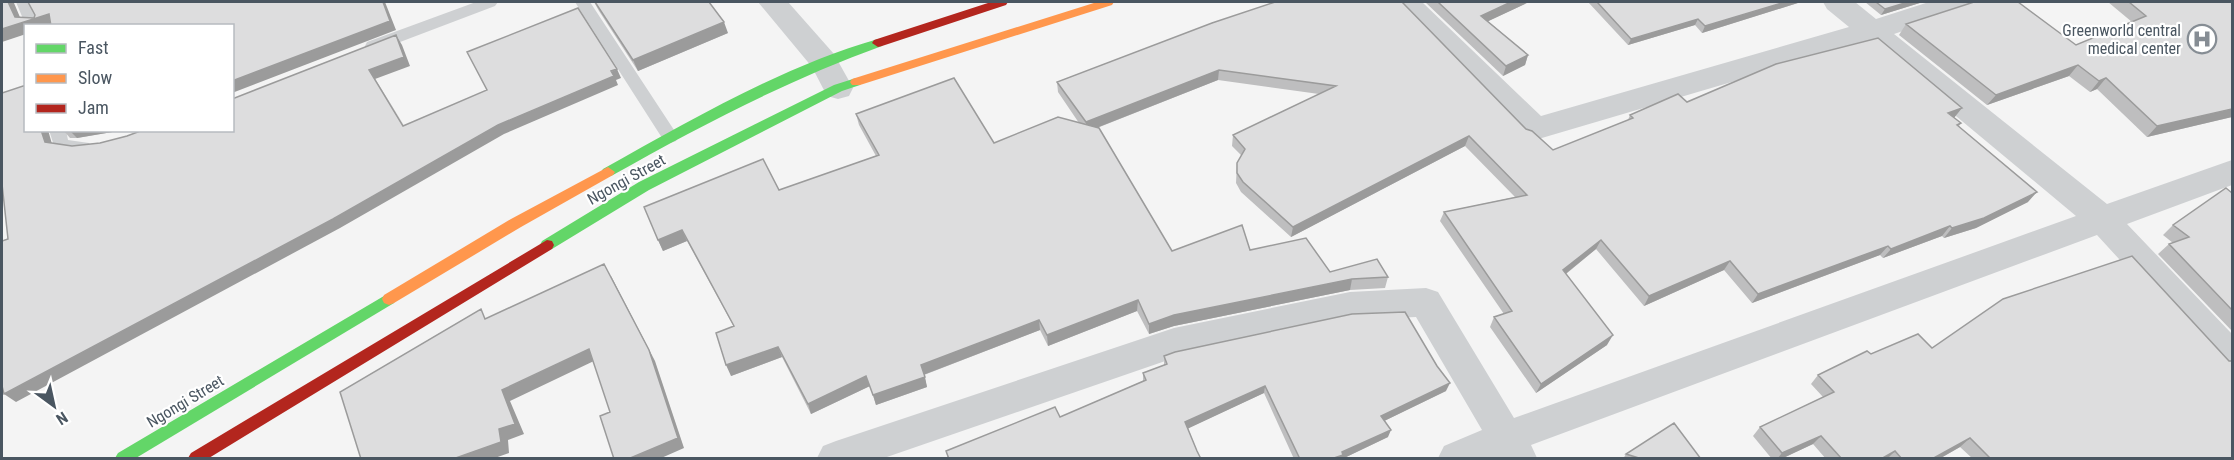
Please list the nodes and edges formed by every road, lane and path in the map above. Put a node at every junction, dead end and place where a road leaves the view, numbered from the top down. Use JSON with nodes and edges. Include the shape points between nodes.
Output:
{"nodes":[{"id":1,"x":23,"y":2,"type":"edge"},
{"id":2,"x":490,"y":2,"type":"edge"},
{"id":3,"x":582,"y":2,"type":"edge"},
{"id":4,"x":772,"y":2,"type":"edge"},
{"id":5,"x":1002,"y":2,"type":"edge"},
{"id":6,"x":1108,"y":2,"type":"edge"},
{"id":7,"x":1406,"y":2,"type":"edge"},
{"id":8,"x":1837,"y":2,"type":"edge"},
{"id":9,"x":1958,"y":2,"type":"edge"},
{"id":10,"x":983,"y":4,"type":"edge"},
{"id":11,"x":33,"y":24,"type":"edge"},
{"id":12,"x":1870,"y":31,"type":"junction"},
{"id":13,"x":363,"y":51,"type":"edge"},
{"id":14,"x":824,"y":61,"type":"junction"},
{"id":15,"x":838,"y":88,"type":"junction"},
{"id":16,"x":58,"y":132,"type":"edge"},
{"id":17,"x":670,"y":137,"type":"junction"},
{"id":18,"x":99,"y":146,"type":"edge"},
{"id":19,"x":2232,"y":172,"type":"edge"},
{"id":20,"x":2102,"y":219,"type":"junction"},
{"id":21,"x":2232,"y":357,"type":"edge"},
{"id":22,"x":1511,"y":448,"type":"edge"},
{"id":23,"x":123,"y":459,"type":"edge"},
{"id":24,"x":196,"y":459,"type":"edge"},
{"id":25,"x":836,"y":459,"type":"edge"},
{"id":26,"x":1457,"y":459,"type":"edge"}],
"edges":[{"from":1,"to":11,"type":"lane"},
{"from":2,"to":13,"type":"lane"},
{"from":3,"to":17,"type":"lane"},
{"from":4,"to":14,"type":"street"},
{"from":5,"to":10,"type":"main road","name":"Ngongi Street"},
{"from":6,"to":15,"type":"main road","name":"Ngongi Street"},
{"from":7,"to":12,"type":"street","via":[[1535,129]]},
{"from":8,"to":12,"type":"street"},
{"from":9,"to":12,"type":"street"},
{"from":10,"to":14,"type":"main road","name":"Ngongi Street"},
{"from":12,"to":20,"type":"street"},
{"from":14,"to":15,"type":"street"},
{"from":14,"to":17,"type":"main road","name":"Ngongi Street"},
{"from":15,"to":24,"type":"main road","name":"Ngongi Street","via":[[644,186]]},
{"from":16,"to":18,"type":"lane","via":[[61,145],[77,149]]},
{"from":17,"to":23,"type":"main road","name":"Ngongi Street","via":[[516,223]]},
{"from":19,"to":20,"type":"street"},
{"from":20,"to":21,"type":"street"},
{"from":20,"to":22,"type":"street"},
{"from":22,"to":25,"type":"street","via":[[1426,302],[1350,306],[1174,344]]},
{"from":22,"to":26,"type":"street"}]}
